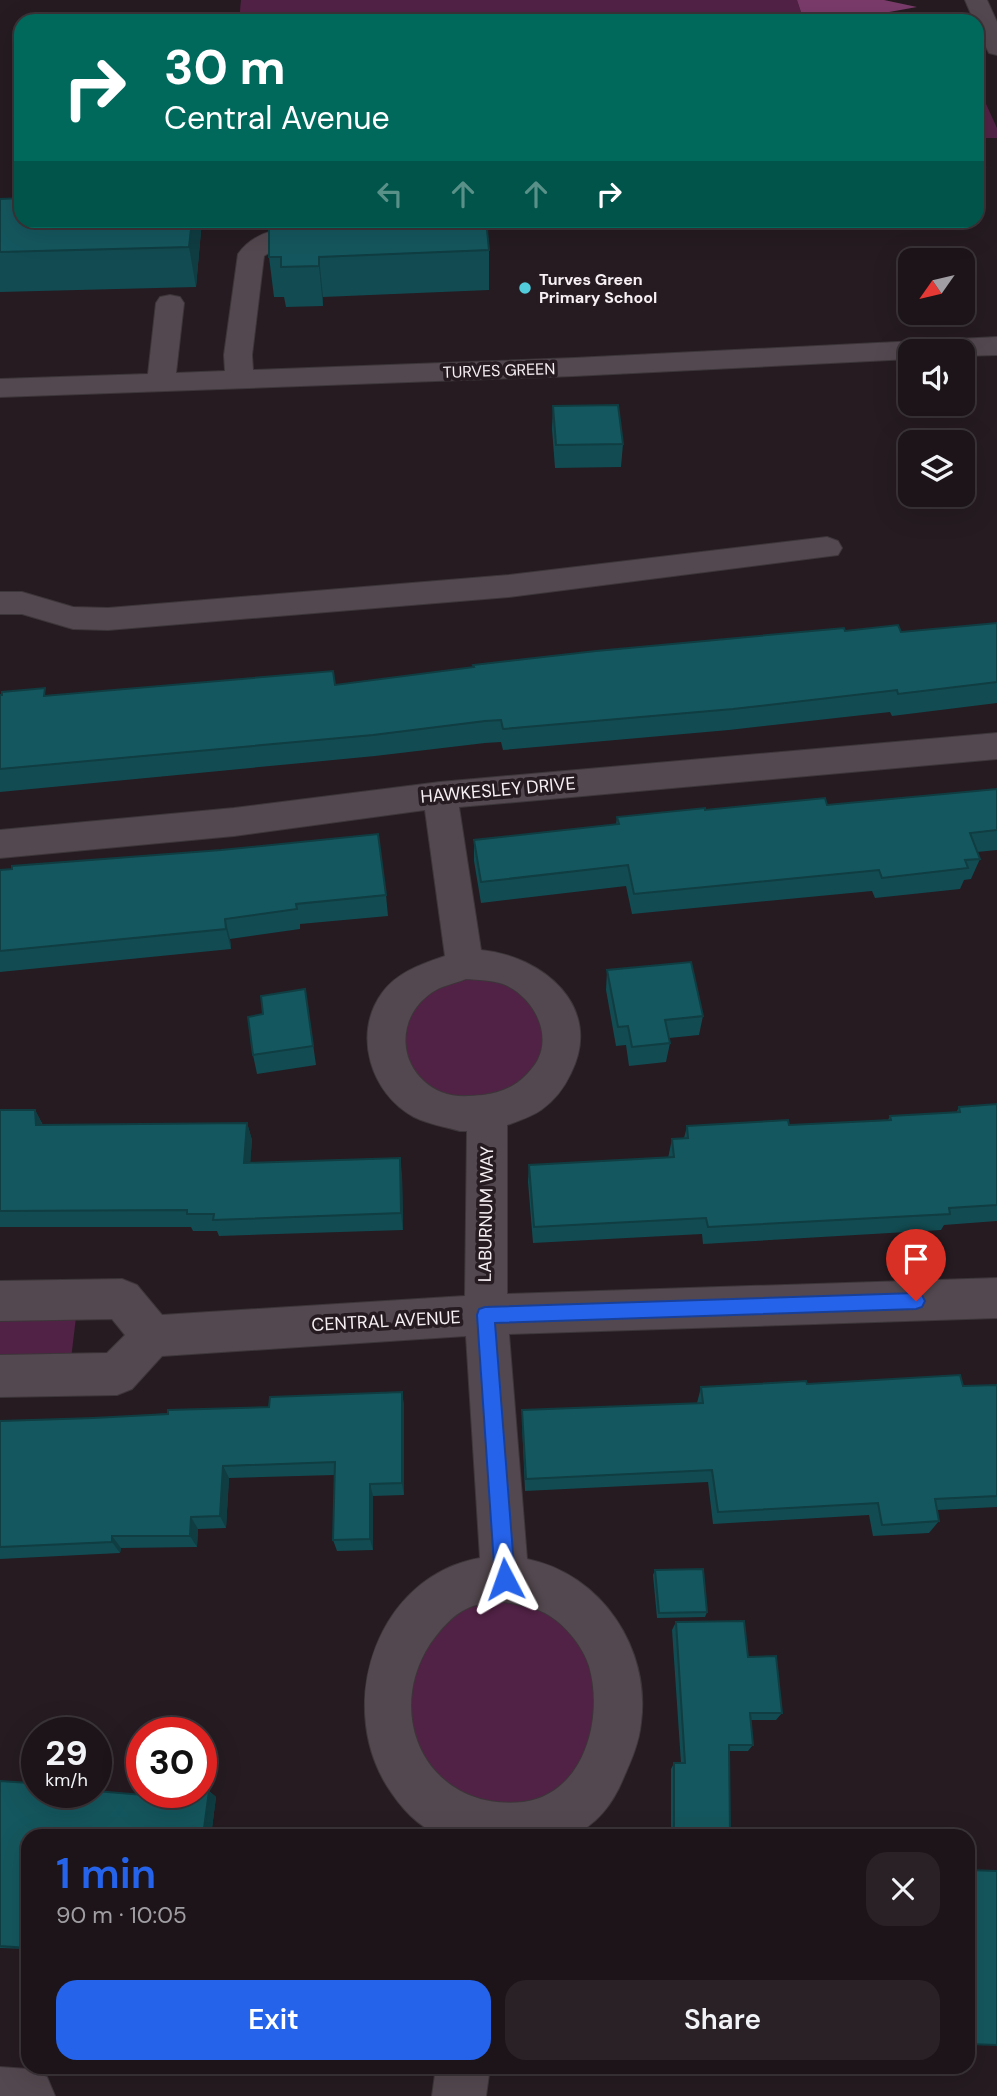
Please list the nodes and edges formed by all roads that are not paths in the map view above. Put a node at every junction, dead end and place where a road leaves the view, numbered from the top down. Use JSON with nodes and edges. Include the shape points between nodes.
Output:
{"nodes":[{"id":1,"x":984,"y":18,"type":"edge"},
{"id":2,"x":997,"y":48,"type":"edge"},
{"id":3,"x":340,"y":233,"type":"edge"},
{"id":4,"x":170,"y":303,"type":"dead end"},
{"id":5,"x":997,"y":346,"type":"edge"},
{"id":6,"x":239,"y":379,"type":"junction"},
{"id":7,"x":161,"y":382,"type":"junction"},
{"id":8,"x":0,"y":388,"type":"edge"},
{"id":9,"x":827,"y":548,"type":"dead end"},
{"id":10,"x":0,"y":603,"type":"edge"},
{"id":11,"x":997,"y":746,"type":"edge"},
{"id":12,"x":440,"y":795,"type":"junction"},
{"id":13,"x":0,"y":844,"type":"edge"},
{"id":14,"x":466,"y":964,"type":"junction"},
{"id":15,"x":487,"y":1114,"type":"junction"},
{"id":16,"x":997,"y":1298,"type":"edge"},
{"id":17,"x":0,"y":1301,"type":"edge"},
{"id":18,"x":485,"y":1315,"type":"junction"},
{"id":19,"x":152,"y":1336,"type":"junction"},
{"id":20,"x":0,"y":1376,"type":"edge"},
{"id":21,"x":505,"y":1579,"type":"junction"},
{"id":22,"x":485,"y":1829,"type":"edge"},
{"id":23,"x":516,"y":1829,"type":"edge"},
{"id":24,"x":462,"y":2074,"type":"edge"},
{"id":25,"x":0,"y":2094,"type":"edge"},
{"id":26,"x":28,"y":2096,"type":"edge"},
{"id":27,"x":459,"y":2096,"type":"edge"}],
"edges":[{"from":1,"to":2,"type":"street"},
{"from":3,"to":6,"type":"street","via":[[272,238],[251,254]]},
{"from":4,"to":7,"type":"street"},
{"from":5,"to":6,"type":"street","name":"TURVES GREEN"},
{"from":6,"to":7,"type":"street","name":"TURVES GREEN"},
{"from":7,"to":8,"type":"street","name":"TURVES GREEN"},
{"from":9,"to":10,"type":"street","via":[[509,586],[108,619],[73,618],[22,603]]},
{"from":11,"to":12,"type":"street","name":"HAWKESLEY DRIVE"},
{"from":12,"to":13,"type":"street","name":"HAWKESLEY DRIVE","via":[[234,822]]},
{"from":12,"to":14,"type":"street"},
{"from":14,"to":15,"type":"street","via":[[495,965],[544,993],[558,1015],[563,1040],[557,1066],[541,1088],[517,1105]]},
{"from":14,"to":15,"type":"street","via":[[439,969],[415,982],[397,1000],[386,1022],[384,1046],[392,1070],[407,1090],[430,1106],[458,1114]]},
{"from":15,"to":18,"type":"street","name":"LABURNUM WAY"},
{"from":16,"to":18,"type":"street","name":"CENTRAL AVENUE"},
{"from":17,"to":19,"type":"street","via":[[122,1299]]},
{"from":18,"to":19,"type":"street","name":"CENTRAL AVENUE"},
{"from":18,"to":21,"type":"street","name":"LABURNUM WAY"},
{"from":19,"to":20,"type":"street","via":[[117,1374]]},
{"from":21,"to":22,"type":"street","via":[[467,1584],[432,1603],[405,1634],[388,1673],[385,1716],[396,1758],[420,1795],[456,1819]]},
{"from":21,"to":23,"type":"street","via":[[541,1586],[562,1597],[598,1631],[615,1666],[620,1704],[614,1744],[597,1780],[570,1808]]},
{"from":24,"to":27,"type":"street"},
{"from":25,"to":26,"type":"street"}]}
